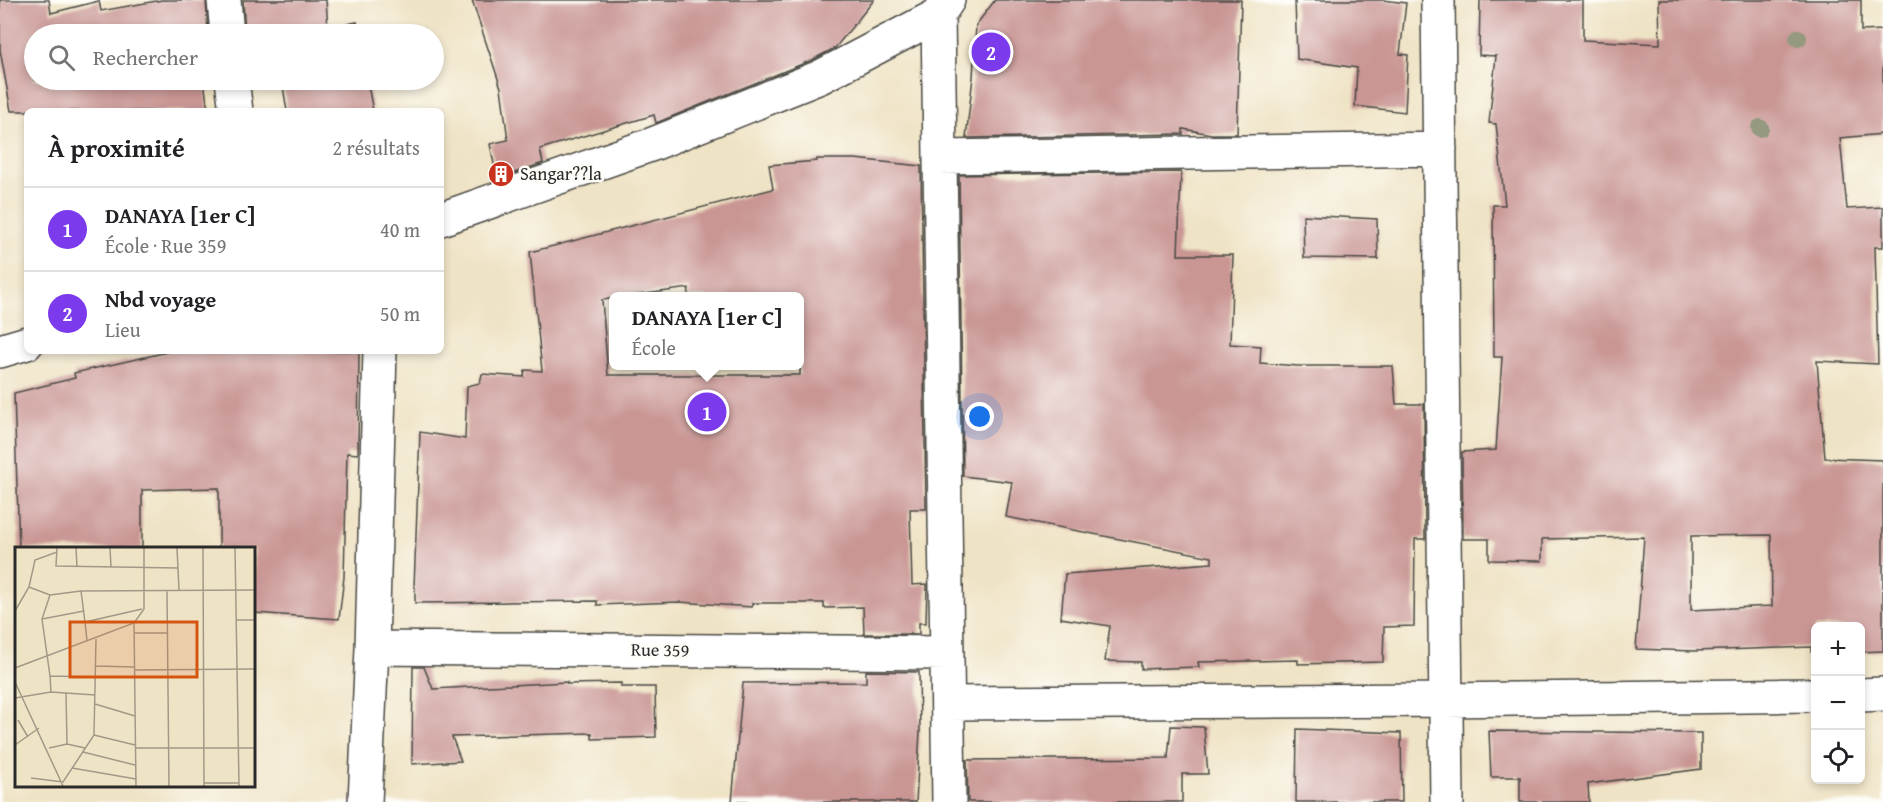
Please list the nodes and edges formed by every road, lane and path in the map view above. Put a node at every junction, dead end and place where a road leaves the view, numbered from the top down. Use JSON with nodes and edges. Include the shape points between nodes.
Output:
{"nodes":[{"id":1,"x":224,"y":0,"type":"edge"},
{"id":2,"x":1438,"y":0,"type":"edge"},
{"id":3,"x":943,"y":7,"type":"edge"},
{"id":4,"x":226,"y":24,"type":"edge"},
{"id":5,"x":233,"y":90,"type":"edge"},
{"id":6,"x":236,"y":108,"type":"edge"},
{"id":7,"x":1440,"y":149,"type":"junction"},
{"id":8,"x":940,"y":157,"type":"junction"},
{"id":9,"x":444,"y":218,"type":"edge"},
{"id":10,"x":24,"y":344,"type":"edge"},
{"id":11,"x":0,"y":351,"type":"edge"},
{"id":12,"x":380,"y":354,"type":"edge"},
{"id":13,"x":372,"y":648,"type":"junction"},
{"id":14,"x":947,"y":653,"type":"junction"},
{"id":15,"x":1883,"y":694,"type":"edge"},
{"id":16,"x":1811,"y":695,"type":"edge"},
{"id":17,"x":1865,"y":695,"type":"edge"},
{"id":18,"x":1446,"y":700,"type":"junction"},
{"id":19,"x":948,"y":704,"type":"junction"},
{"id":20,"x":365,"y":802,"type":"edge"},
{"id":21,"x":949,"y":802,"type":"edge"},
{"id":22,"x":1447,"y":802,"type":"edge"}],
"edges":[{"from":1,"to":4,"type":"street"},
{"from":2,"to":7,"type":"street"},
{"from":3,"to":8,"type":"street"},
{"from":3,"to":9,"type":"street","via":[[810,81],[653,144]]},
{"from":5,"to":6,"type":"street"},
{"from":7,"to":8,"type":"street"},
{"from":7,"to":18,"type":"street"},
{"from":8,"to":14,"type":"street"},
{"from":10,"to":11,"type":"street"},
{"from":12,"to":13,"type":"street"},
{"from":13,"to":14,"type":"street","name":"Rue 359"},
{"from":13,"to":20,"type":"street"},
{"from":14,"to":19,"type":"street"},
{"from":15,"to":17,"type":"street"},
{"from":16,"to":18,"type":"street"},
{"from":18,"to":19,"type":"street"},
{"from":18,"to":22,"type":"street"},
{"from":19,"to":21,"type":"street"}]}
